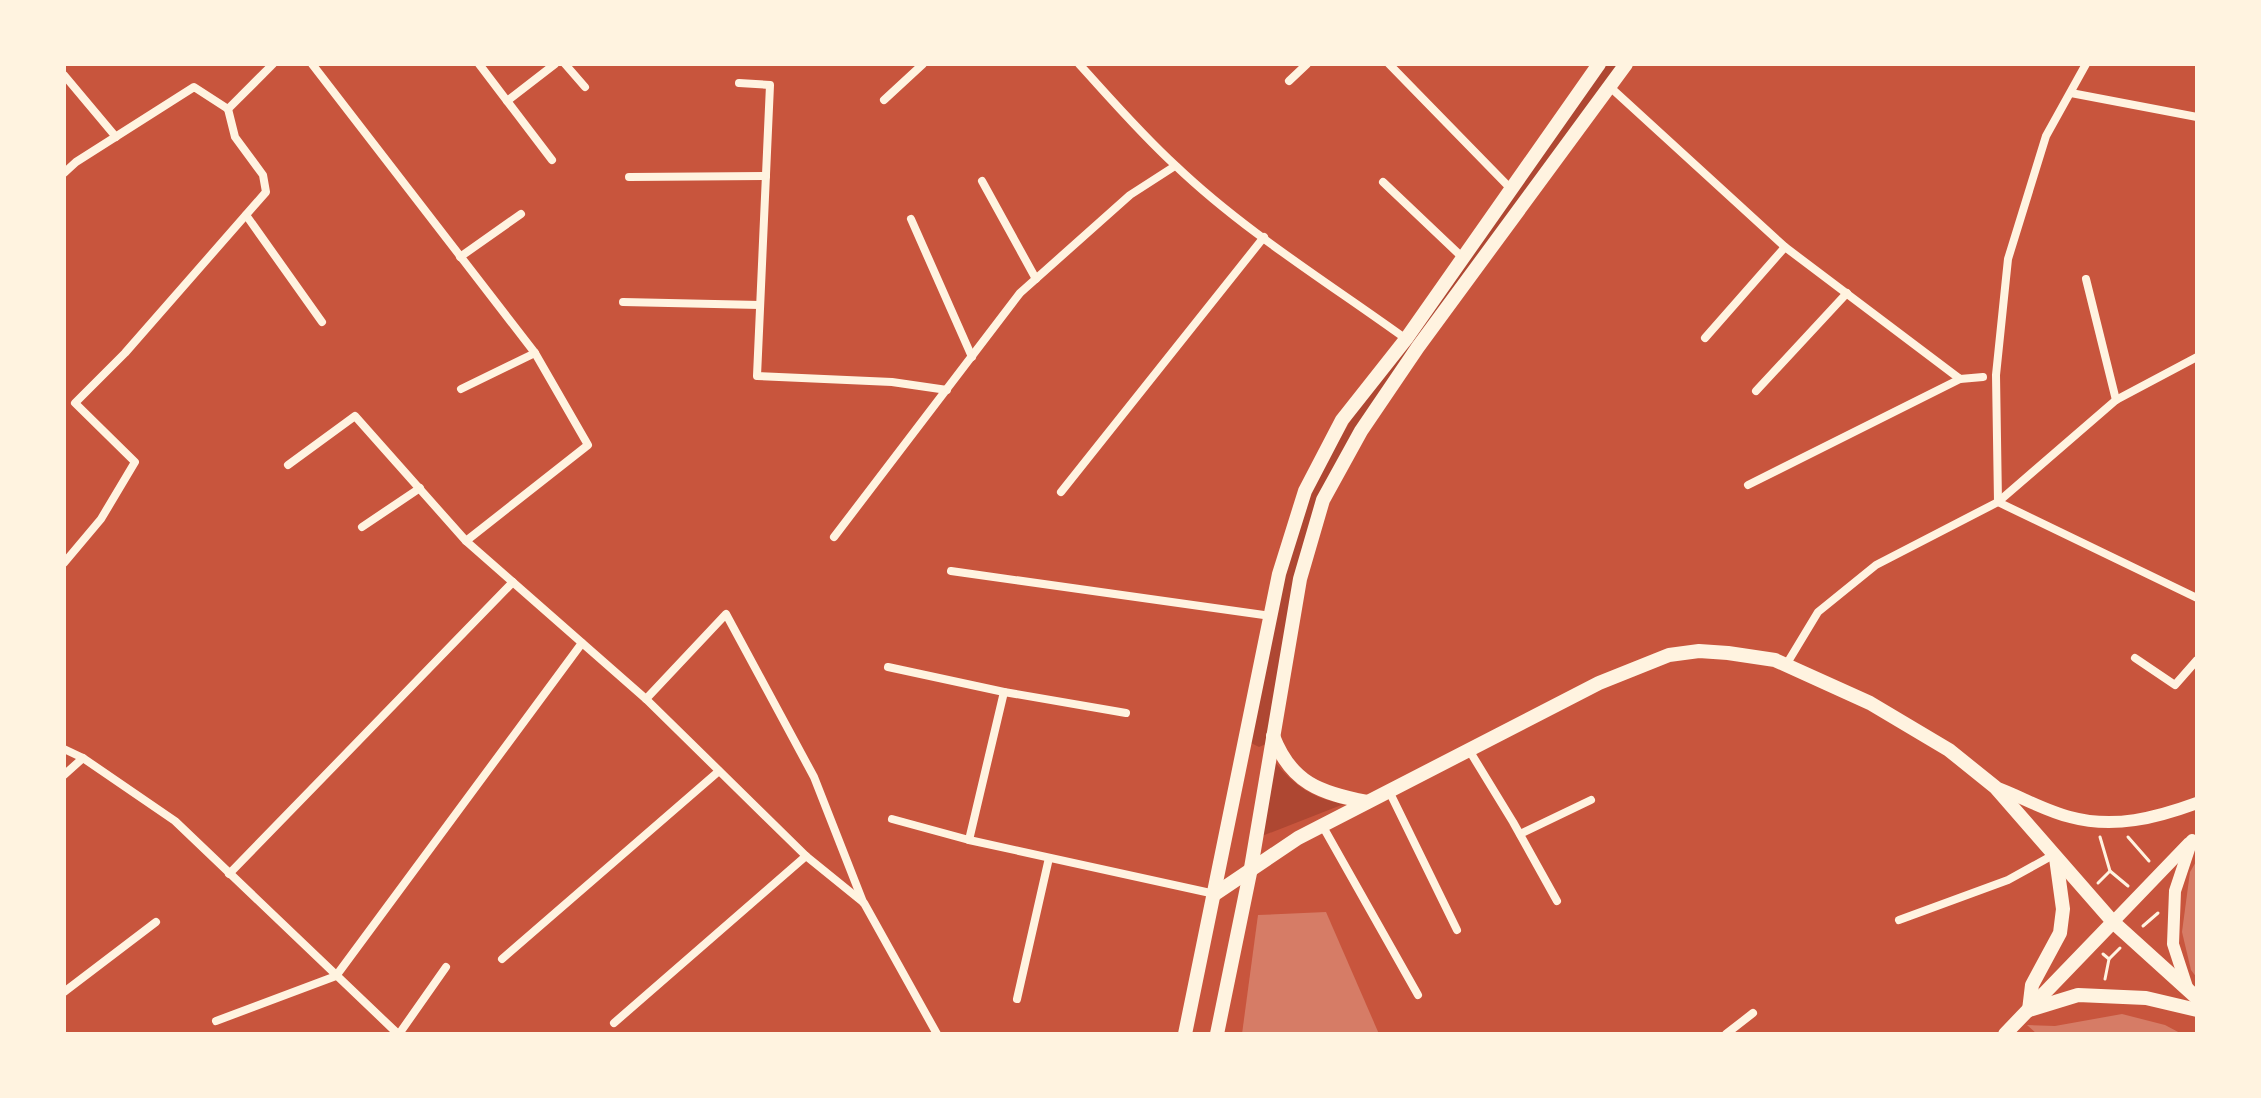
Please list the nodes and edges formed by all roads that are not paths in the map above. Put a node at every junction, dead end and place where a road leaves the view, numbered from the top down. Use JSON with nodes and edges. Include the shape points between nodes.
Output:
{"nodes":[{"id":1,"x":273,"y":64,"type":"edge"},
{"id":2,"x":312,"y":64,"type":"edge"},
{"id":3,"x":479,"y":64,"type":"edge"},
{"id":4,"x":555,"y":64,"type":"edge"},
{"id":5,"x":565,"y":64,"type":"edge"},
{"id":6,"x":923,"y":64,"type":"edge"},
{"id":7,"x":1079,"y":64,"type":"edge"},
{"id":8,"x":1307,"y":64,"type":"edge"},
{"id":9,"x":1389,"y":64,"type":"edge"},
{"id":10,"x":1599,"y":64,"type":"edge"},
{"id":11,"x":1626,"y":64,"type":"edge"},
{"id":12,"x":2086,"y":64,"type":"edge"},
{"id":13,"x":64,"y":75,"type":"edge"},
{"id":14,"x":1289,"y":81,"type":"dead end"},
{"id":15,"x":739,"y":83,"type":"dead end"},
{"id":16,"x":585,"y":87,"type":"dead end"},
{"id":17,"x":1610,"y":87,"type":"junction"},
{"id":18,"x":2071,"y":93,"type":"junction"},
{"id":19,"x":884,"y":100,"type":"dead end"},
{"id":20,"x":507,"y":101,"type":"junction"},
{"id":21,"x":228,"y":109,"type":"junction"},
{"id":22,"x":2197,"y":117,"type":"edge"},
{"id":23,"x":116,"y":137,"type":"junction"},
{"id":24,"x":552,"y":160,"type":"dead end"},
{"id":25,"x":1175,"y":166,"type":"junction"},
{"id":26,"x":64,"y":173,"type":"edge"},
{"id":27,"x":766,"y":176,"type":"junction"},
{"id":28,"x":629,"y":177,"type":"dead end"},
{"id":29,"x":982,"y":181,"type":"dead end"},
{"id":30,"x":1383,"y":182,"type":"dead end"},
{"id":31,"x":1511,"y":189,"type":"junction"},
{"id":32,"x":521,"y":214,"type":"dead end"},
{"id":33,"x":246,"y":215,"type":"junction"},
{"id":34,"x":911,"y":219,"type":"dead end"},
{"id":35,"x":1264,"y":237,"type":"junction"},
{"id":36,"x":1785,"y":247,"type":"junction"},
{"id":37,"x":460,"y":257,"type":"junction"},
{"id":38,"x":1463,"y":258,"type":"junction"},
{"id":39,"x":1036,"y":279,"type":"junction"},
{"id":40,"x":2086,"y":279,"type":"dead end"},
{"id":41,"x":1847,"y":293,"type":"junction"},
{"id":42,"x":623,"y":302,"type":"dead end"},
{"id":43,"x":760,"y":305,"type":"junction"},
{"id":44,"x":322,"y":322,"type":"dead end"},
{"id":45,"x":1705,"y":338,"type":"dead end"},
{"id":46,"x":1406,"y":339,"type":"junction"},
{"id":47,"x":535,"y":353,"type":"junction"},
{"id":48,"x":972,"y":357,"type":"junction"},
{"id":49,"x":2197,"y":357,"type":"edge"},
{"id":50,"x":1983,"y":377,"type":"dead end"},
{"id":51,"x":1960,"y":379,"type":"junction"},
{"id":52,"x":461,"y":389,"type":"dead end"},
{"id":53,"x":947,"y":390,"type":"junction"},
{"id":54,"x":1756,"y":391,"type":"dead end"},
{"id":55,"x":2116,"y":400,"type":"junction"},
{"id":56,"x":288,"y":465,"type":"dead end"},
{"id":57,"x":1748,"y":485,"type":"dead end"},
{"id":58,"x":420,"y":488,"type":"junction"},
{"id":59,"x":1061,"y":492,"type":"dead end"},
{"id":60,"x":1998,"y":502,"type":"junction"},
{"id":61,"x":362,"y":527,"type":"dead end"},
{"id":62,"x":834,"y":537,"type":"dead end"},
{"id":63,"x":466,"y":541,"type":"junction"},
{"id":64,"x":64,"y":563,"type":"edge"},
{"id":65,"x":951,"y":571,"type":"dead end"},
{"id":66,"x":513,"y":582,"type":"junction"},
{"id":67,"x":2197,"y":598,"type":"edge"},
{"id":68,"x":1271,"y":616,"type":"junction"},
{"id":69,"x":582,"y":643,"type":"junction"},
{"id":70,"x":2135,"y":658,"type":"dead end"},
{"id":71,"x":2197,"y":660,"type":"edge"},
{"id":72,"x":1786,"y":665,"type":"junction"},
{"id":73,"x":888,"y":667,"type":"dead end"},
{"id":74,"x":1004,"y":692,"type":"junction"},
{"id":75,"x":646,"y":699,"type":"junction"},
{"id":76,"x":1126,"y":713,"type":"dead end"},
{"id":77,"x":1273,"y":735,"type":"junction"},
{"id":78,"x":64,"y":749,"type":"edge"},
{"id":79,"x":1469,"y":750,"type":"junction"},
{"id":80,"x":83,"y":758,"type":"junction"},
{"id":81,"x":719,"y":771,"type":"junction"},
{"id":82,"x":64,"y":775,"type":"edge"},
{"id":83,"x":1995,"y":787,"type":"junction"},
{"id":84,"x":1389,"y":791,"type":"junction"},
{"id":85,"x":1591,"y":800,"type":"dead end"},
{"id":86,"x":1367,"y":802,"type":"junction"},
{"id":87,"x":2197,"y":803,"type":"edge"},
{"id":88,"x":892,"y":819,"type":"dead end"},
{"id":89,"x":1322,"y":825,"type":"junction"},
{"id":90,"x":1520,"y":834,"type":"junction"},
{"id":91,"x":2194,"y":837,"type":"edge"},
{"id":92,"x":969,"y":840,"type":"junction"},
{"id":93,"x":2056,"y":854,"type":"junction"},
{"id":94,"x":806,"y":856,"type":"junction"},
{"id":95,"x":1049,"y":858,"type":"junction"},
{"id":96,"x":1251,"y":868,"type":"junction"},
{"id":97,"x":229,"y":874,"type":"junction"},
{"id":98,"x":1215,"y":894,"type":"junction"},
{"id":99,"x":1557,"y":901,"type":"dead end"},
{"id":100,"x":864,"y":903,"type":"junction"},
{"id":101,"x":1899,"y":920,"type":"dead end"},
{"id":102,"x":156,"y":922,"type":"dead end"},
{"id":103,"x":2113,"y":922,"type":"junction"},
{"id":104,"x":1457,"y":930,"type":"dead end"},
{"id":105,"x":502,"y":959,"type":"dead end"},
{"id":106,"x":446,"y":967,"type":"dead end"},
{"id":107,"x":336,"y":976,"type":"junction"},
{"id":108,"x":64,"y":992,"type":"edge"},
{"id":109,"x":2192,"y":994,"type":"edge"},
{"id":110,"x":1418,"y":995,"type":"dead end"},
{"id":111,"x":1017,"y":999,"type":"dead end"},
{"id":112,"x":2029,"y":1010,"type":"junction"},
{"id":113,"x":2197,"y":1010,"type":"edge"},
{"id":114,"x":1753,"y":1013,"type":"dead end"},
{"id":115,"x":216,"y":1021,"type":"dead end"},
{"id":116,"x":614,"y":1023,"type":"dead end"},
{"id":117,"x":398,"y":1034,"type":"edge"},
{"id":118,"x":937,"y":1034,"type":"edge"},
{"id":119,"x":1185,"y":1034,"type":"edge"},
{"id":120,"x":1217,"y":1034,"type":"edge"},
{"id":121,"x":1726,"y":1034,"type":"edge"},
{"id":122,"x":2005,"y":1034,"type":"edge"}],
"edges":[{"from":1,"to":21,"type":"street"},
{"from":2,"to":37,"type":"street"},
{"from":3,"to":20,"type":"street"},
{"from":4,"to":20,"type":"street"},
{"from":5,"to":16,"type":"street"},
{"from":6,"to":19,"type":"street"},
{"from":7,"to":25,"type":"street"},
{"from":8,"to":14,"type":"street"},
{"from":9,"to":31,"type":"street"},
{"from":10,"to":31,"type":"main road"},
{"from":11,"to":17,"type":"main road"},
{"from":12,"to":18,"type":"street"},
{"from":13,"to":23,"type":"street"},
{"from":15,"to":27,"type":"street","via":[[770,85]]},
{"from":17,"to":36,"type":"street"},
{"from":17,"to":77,"type":"main road","via":[[1418,347],[1361,431],[1323,500],[1300,579]]},
{"from":18,"to":22,"type":"street"},
{"from":18,"to":60,"type":"street","via":[[2046,136],[2008,259],[1996,375]]},
{"from":20,"to":24,"type":"street"},
{"from":21,"to":23,"type":"street","via":[[194,87]]},
{"from":21,"to":33,"type":"street","via":[[235,137],[263,175],[266,192]]},
{"from":23,"to":26,"type":"street"},
{"from":25,"to":35,"type":"street"},
{"from":25,"to":39,"type":"street","via":[[1130,195]]},
{"from":27,"to":28,"type":"street"},
{"from":27,"to":43,"type":"street"},
{"from":29,"to":39,"type":"street"},
{"from":30,"to":38,"type":"street"},
{"from":31,"to":38,"type":"main road"},
{"from":32,"to":37,"type":"street"},
{"from":33,"to":44,"type":"street"},
{"from":33,"to":64,"type":"street","via":[[75,403],[135,462],[101,519]]},
{"from":34,"to":48,"type":"street"},
{"from":35,"to":46,"type":"street"},
{"from":35,"to":59,"type":"street"},
{"from":36,"to":41,"type":"street"},
{"from":36,"to":45,"type":"street"},
{"from":37,"to":47,"type":"street"},
{"from":38,"to":46,"type":"main road"},
{"from":39,"to":48,"type":"street"},
{"from":40,"to":55,"type":"street"},
{"from":41,"to":51,"type":"street"},
{"from":41,"to":54,"type":"street"},
{"from":42,"to":43,"type":"street"},
{"from":43,"to":53,"type":"street","via":[[757,376]]},
{"from":46,"to":68,"type":"main road","via":[[1342,420],[1305,491]]},
{"from":47,"to":52,"type":"street"},
{"from":47,"to":63,"type":"street","via":[[588,445]]},
{"from":48,"to":53,"type":"street"},
{"from":49,"to":55,"type":"street"},
{"from":50,"to":51,"type":"street"},
{"from":51,"to":57,"type":"street"},
{"from":53,"to":62,"type":"street"},
{"from":55,"to":60,"type":"street"},
{"from":56,"to":58,"type":"street","via":[[355,416]]},
{"from":58,"to":61,"type":"street"},
{"from":58,"to":63,"type":"street"},
{"from":60,"to":67,"type":"street"},
{"from":60,"to":72,"type":"street","via":[[1876,565],[1818,612]]},
{"from":63,"to":66,"type":"street"},
{"from":65,"to":68,"type":"street"},
{"from":66,"to":69,"type":"street"},
{"from":66,"to":97,"type":"street"},
{"from":68,"to":98,"type":"main road"},
{"from":69,"to":75,"type":"street"},
{"from":69,"to":107,"type":"street"},
{"from":70,"to":71,"type":"street","via":[[2175,685]]},
{"from":72,"to":79,"type":"main road","via":[[1728,653],[1669,655],[1599,683]]},
{"from":72,"to":83,"type":"main road","via":[[1910,726]]},
{"from":73,"to":74,"type":"street"},
{"from":74,"to":76,"type":"street"},
{"from":74,"to":92,"type":"street"},
{"from":75,"to":81,"type":"street"},
{"from":75,"to":100,"type":"street","via":[[726,614],[814,777]]},
{"from":77,"to":86,"type":"main road","via":[[1293,773],[1335,796]]},
{"from":77,"to":96,"type":"main road"},
{"from":78,"to":80,"type":"street"},
{"from":79,"to":84,"type":"main road"},
{"from":79,"to":90,"type":"street"},
{"from":80,"to":82,"type":"street"},
{"from":80,"to":97,"type":"street","via":[[175,821]]},
{"from":81,"to":94,"type":"street"},
{"from":81,"to":105,"type":"street"},
{"from":83,"to":87,"type":"main road","via":[[2070,817],[2116,823],[2159,817]]},
{"from":83,"to":93,"type":"main road"},
{"from":84,"to":86,"type":"main road"},
{"from":84,"to":104,"type":"street"},
{"from":85,"to":90,"type":"street"},
{"from":86,"to":89,"type":"main road"},
{"from":88,"to":92,"type":"street"},
{"from":89,"to":96,"type":"main road"},
{"from":89,"to":110,"type":"street"},
{"from":90,"to":99,"type":"street"},
{"from":91,"to":103,"type":"main road"},
{"from":91,"to":109,"type":"main road","via":[[2175,891],[2173,944]]},
{"from":92,"to":95,"type":"street"},
{"from":93,"to":101,"type":"street","via":[[2008,880]]},
{"from":93,"to":103,"type":"main road"},
{"from":93,"to":112,"type":"main road","via":[[2062,887],[2060,933],[2032,985]]},
{"from":94,"to":100,"type":"street"},
{"from":94,"to":116,"type":"street"},
{"from":95,"to":98,"type":"street"},
{"from":95,"to":111,"type":"street"},
{"from":96,"to":98,"type":"main road"},
{"from":96,"to":120,"type":"main road"},
{"from":97,"to":107,"type":"street"},
{"from":98,"to":119,"type":"main road"},
{"from":100,"to":118,"type":"street"},
{"from":102,"to":108,"type":"street"},
{"from":103,"to":109,"type":"main road"},
{"from":103,"to":112,"type":"main road"},
{"from":106,"to":117,"type":"street"},
{"from":107,"to":115,"type":"street"},
{"from":107,"to":117,"type":"street"},
{"from":112,"to":113,"type":"main road","via":[[2078,995],[2146,998]]},
{"from":112,"to":122,"type":"main road"},
{"from":114,"to":121,"type":"street"}]}
